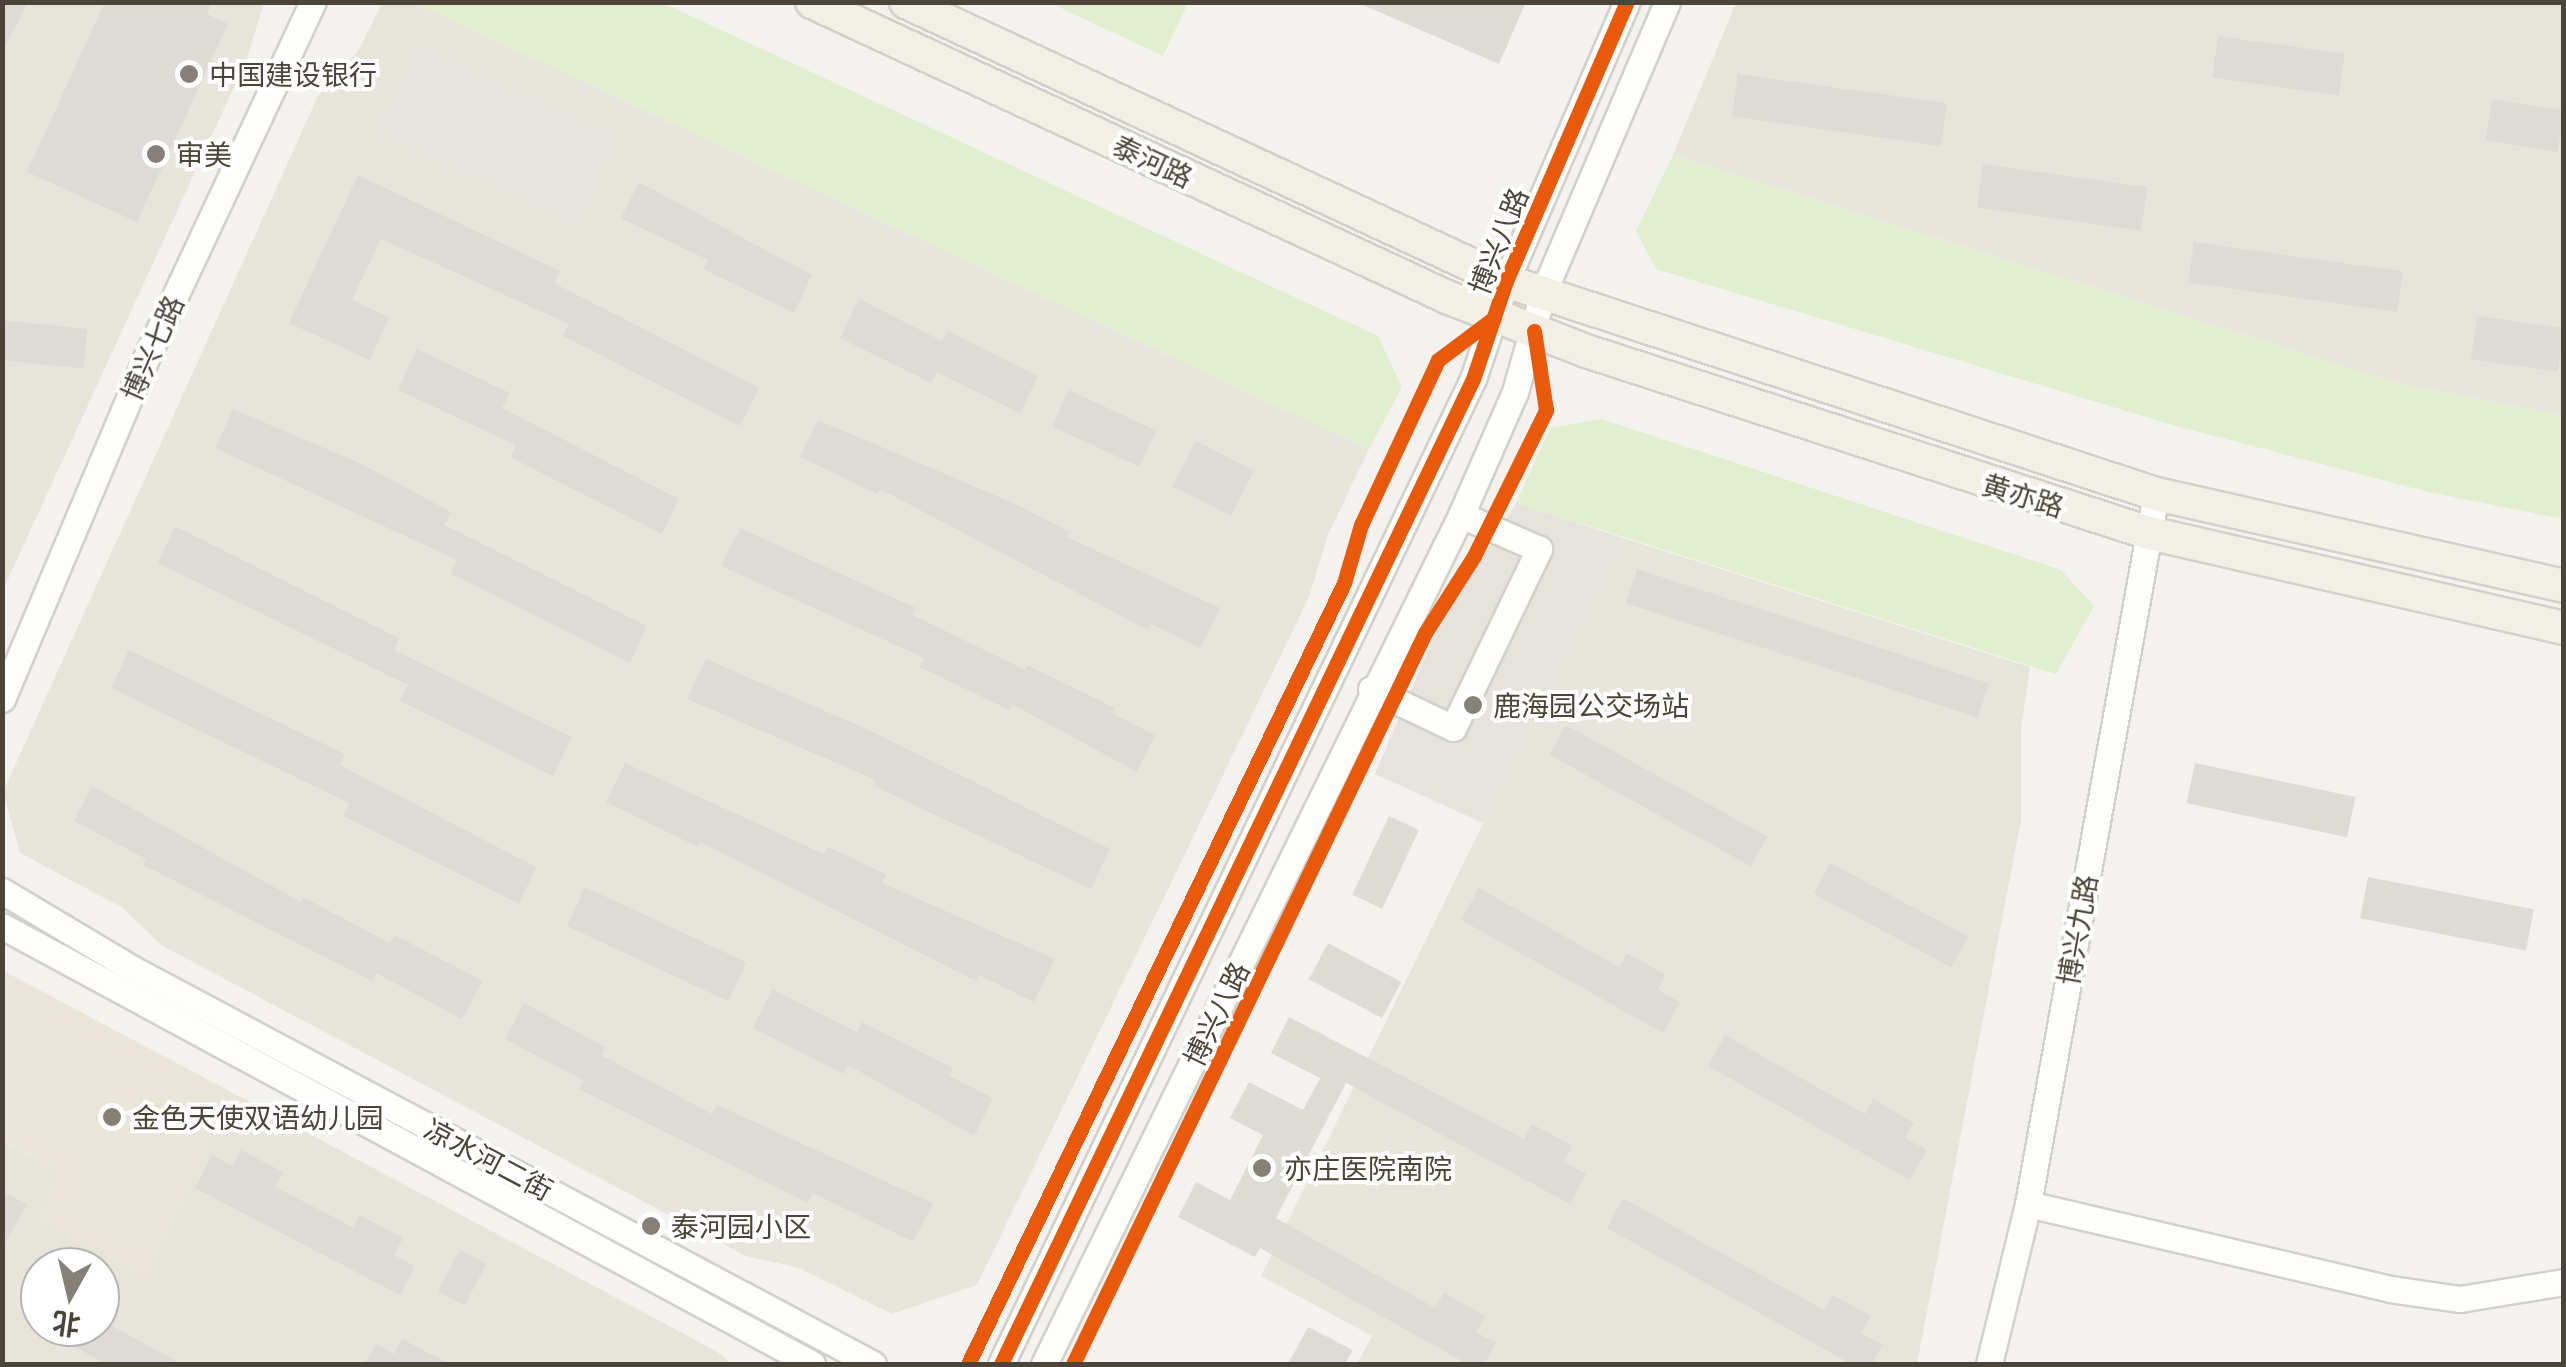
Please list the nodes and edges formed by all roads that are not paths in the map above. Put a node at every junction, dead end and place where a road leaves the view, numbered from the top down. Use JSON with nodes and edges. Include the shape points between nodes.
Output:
{"nodes":[{"id":1,"x":312,"y":2,"type":"edge"},
{"id":2,"x":812,"y":2,"type":"edge"},
{"id":3,"x":906,"y":2,"type":"edge"},
{"id":4,"x":1627,"y":2,"type":"edge"},
{"id":5,"x":1667,"y":2,"type":"edge"},
{"id":6,"x":1506,"y":281,"type":"junction"},
{"id":7,"x":1543,"y":292,"type":"junction"},
{"id":8,"x":1494,"y":318,"type":"junction"},
{"id":9,"x":1534,"y":331,"type":"junction"},
{"id":10,"x":2156,"y":494,"type":"junction"},
{"id":11,"x":1461,"y":515,"type":"junction"},
{"id":12,"x":2150,"y":533,"type":"junction"},
{"id":13,"x":2564,"y":586,"type":"edge"},
{"id":14,"x":2564,"y":628,"type":"edge"},
{"id":15,"x":1371,"y":689,"type":"junction"},
{"id":16,"x":2,"y":700,"type":"edge"},
{"id":17,"x":2,"y":891,"type":"edge"},
{"id":18,"x":2,"y":926,"type":"edge"},
{"id":19,"x":2028,"y":1204,"type":"junction"},
{"id":20,"x":2564,"y":1282,"type":"edge"},
{"id":21,"x":812,"y":1364,"type":"edge"},
{"id":22,"x":873,"y":1364,"type":"edge"},
{"id":23,"x":1001,"y":1364,"type":"edge"},
{"id":24,"x":1044,"y":1364,"type":"edge"},
{"id":25,"x":1989,"y":1364,"type":"edge"}],
"edges":[{"from":1,"to":16,"type":"street","name":"博兴七路","via":[[146,358]]},
{"from":2,"to":8,"type":"main road","name":"泰河路"},
{"from":3,"to":6,"type":"main road","name":"泰河路"},
{"from":4,"to":6,"type":"street","name":"博兴八路"},
{"from":5,"to":7,"type":"street","name":"博兴八路"},
{"from":6,"to":7,"type":"main road","name":"黄亦路"},
{"from":6,"to":8,"type":"street","name":"博兴八路"},
{"from":7,"to":9,"type":"street","name":"博兴八路"},
{"from":7,"to":10,"type":"main road","name":"黄亦路"},
{"from":8,"to":9,"type":"main road","name":"黄亦路"},
{"from":8,"to":23,"type":"street","name":"博兴八路","via":[[1465,396]]},
{"from":9,"to":11,"type":"street","name":"博兴八路"},
{"from":9,"to":12,"type":"main road","name":"黄亦路","via":[[1800,425]]},
{"from":10,"to":12,"type":"street","name":"博兴九路"},
{"from":10,"to":13,"type":"main road","name":"黄亦路"},
{"from":11,"to":15,"type":"street","name":"博兴八路"},
{"from":11,"to":15,"type":"street","via":[[1539,550],[1453,728]]},
{"from":12,"to":14,"type":"main road","name":"黄亦路"},
{"from":12,"to":19,"type":"street","name":"博兴九路"},
{"from":15,"to":24,"type":"street","name":"博兴八路"},
{"from":17,"to":22,"type":"street","name":"凉水河二街","via":[[148,977]]},
{"from":18,"to":21,"type":"street","name":"凉水河二街"},
{"from":19,"to":20,"type":"street","via":[[2390,1290],[2460,1299]]},
{"from":19,"to":25,"type":"street","name":"博兴九路"}]}
